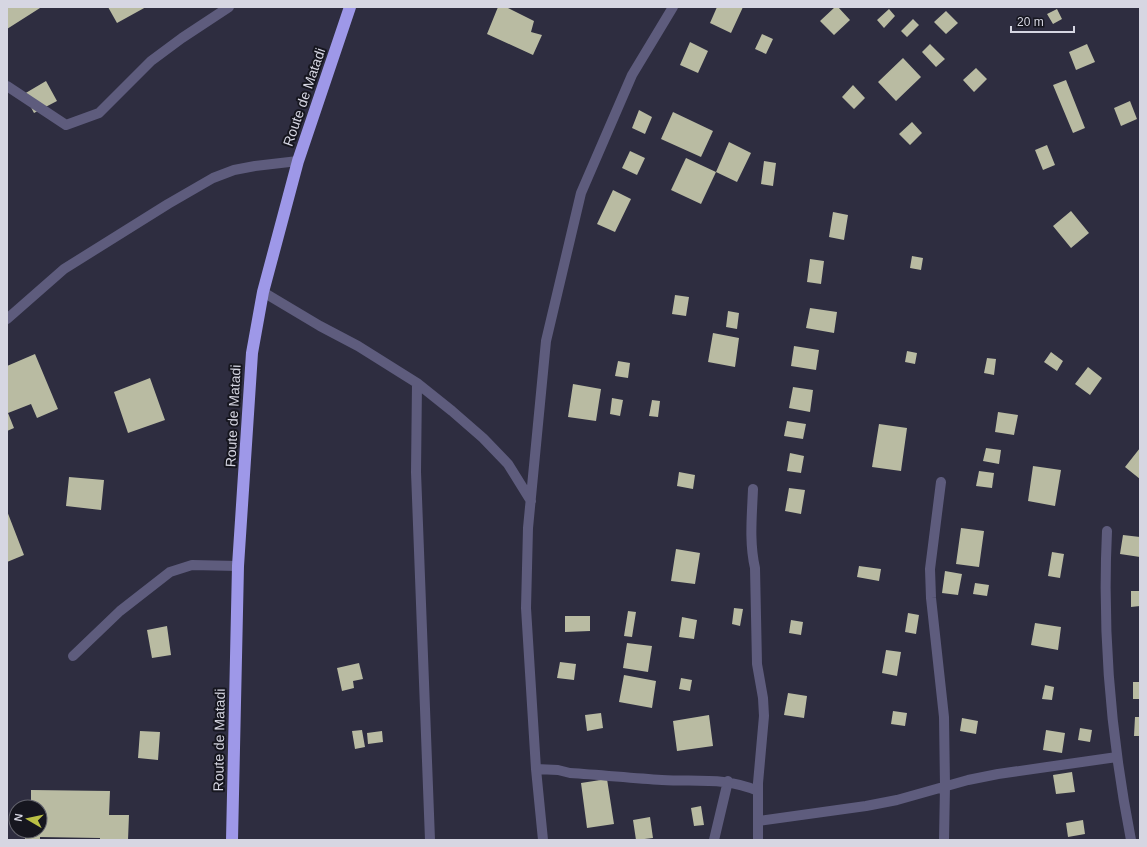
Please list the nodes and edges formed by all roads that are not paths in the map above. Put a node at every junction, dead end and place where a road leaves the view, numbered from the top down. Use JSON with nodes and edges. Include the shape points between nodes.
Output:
{"nodes":[{"id":1,"x":229,"y":7,"type":"edge"},
{"id":2,"x":350,"y":7,"type":"edge"},
{"id":3,"x":673,"y":7,"type":"edge"},
{"id":4,"x":7,"y":86,"type":"edge"},
{"id":5,"x":298,"y":161,"type":"junction"},
{"id":6,"x":263,"y":292,"type":"junction"},
{"id":7,"x":7,"y":319,"type":"edge"},
{"id":8,"x":417,"y":383,"type":"junction"},
{"id":9,"x":941,"y":482,"type":"dead end"},
{"id":10,"x":753,"y":489,"type":"dead end"},
{"id":11,"x":531,"y":500,"type":"junction"},
{"id":12,"x":1107,"y":531,"type":"dead end"},
{"id":13,"x":238,"y":566,"type":"junction"},
{"id":14,"x":73,"y":656,"type":"dead end"},
{"id":15,"x":1117,"y":757,"type":"junction"},
{"id":16,"x":536,"y":769,"type":"junction"},
{"id":17,"x":728,"y":781,"type":"junction"},
{"id":18,"x":945,"y":786,"type":"junction"},
{"id":19,"x":758,"y":791,"type":"junction"},
{"id":20,"x":758,"y":821,"type":"junction"},
{"id":21,"x":232,"y":840,"type":"edge"},
{"id":22,"x":430,"y":840,"type":"edge"},
{"id":23,"x":543,"y":840,"type":"edge"},
{"id":24,"x":714,"y":840,"type":"edge"},
{"id":25,"x":758,"y":840,"type":"edge"},
{"id":26,"x":944,"y":840,"type":"edge"},
{"id":27,"x":1131,"y":840,"type":"edge"}],
"edges":[{"from":1,"to":4,"type":"street","via":[[151,61],[98,113],[66,125]]},
{"from":2,"to":5,"type":"highway","name":"Route de Matadi"},
{"from":3,"to":11,"type":"street","via":[[632,75],[581,193],[546,341]]},
{"from":5,"to":6,"type":"highway","name":"Route de Matadi"},
{"from":5,"to":7,"type":"street","via":[[234,170],[214,178],[64,269]]},
{"from":6,"to":8,"type":"street"},
{"from":6,"to":13,"type":"highway","name":"Route de Matadi","via":[[252,353]]},
{"from":8,"to":11,"type":"street","via":[[483,438],[508,464]]},
{"from":8,"to":22,"type":"street","via":[[417,495]]},
{"from":9,"to":18,"type":"street","via":[[930,569],[944,717]]},
{"from":10,"to":19,"type":"street","via":[[751,539],[755,568],[757,664],[764,716]]},
{"from":11,"to":16,"type":"street","via":[[526,608]]},
{"from":12,"to":15,"type":"street","via":[[1105,568],[1108,681]]},
{"from":13,"to":14,"type":"street","via":[[192,565],[170,572],[120,611]]},
{"from":13,"to":21,"type":"highway","name":"Route de Matadi"},
{"from":15,"to":18,"type":"street","via":[[998,774]]},
{"from":15,"to":27,"type":"street"},
{"from":16,"to":17,"type":"street","via":[[663,780]]},
{"from":16,"to":23,"type":"street"},
{"from":17,"to":19,"type":"street"},
{"from":17,"to":24,"type":"street"},
{"from":18,"to":20,"type":"street","via":[[866,806]]},
{"from":18,"to":26,"type":"street"},
{"from":19,"to":20,"type":"street"},
{"from":20,"to":25,"type":"street"}]}
